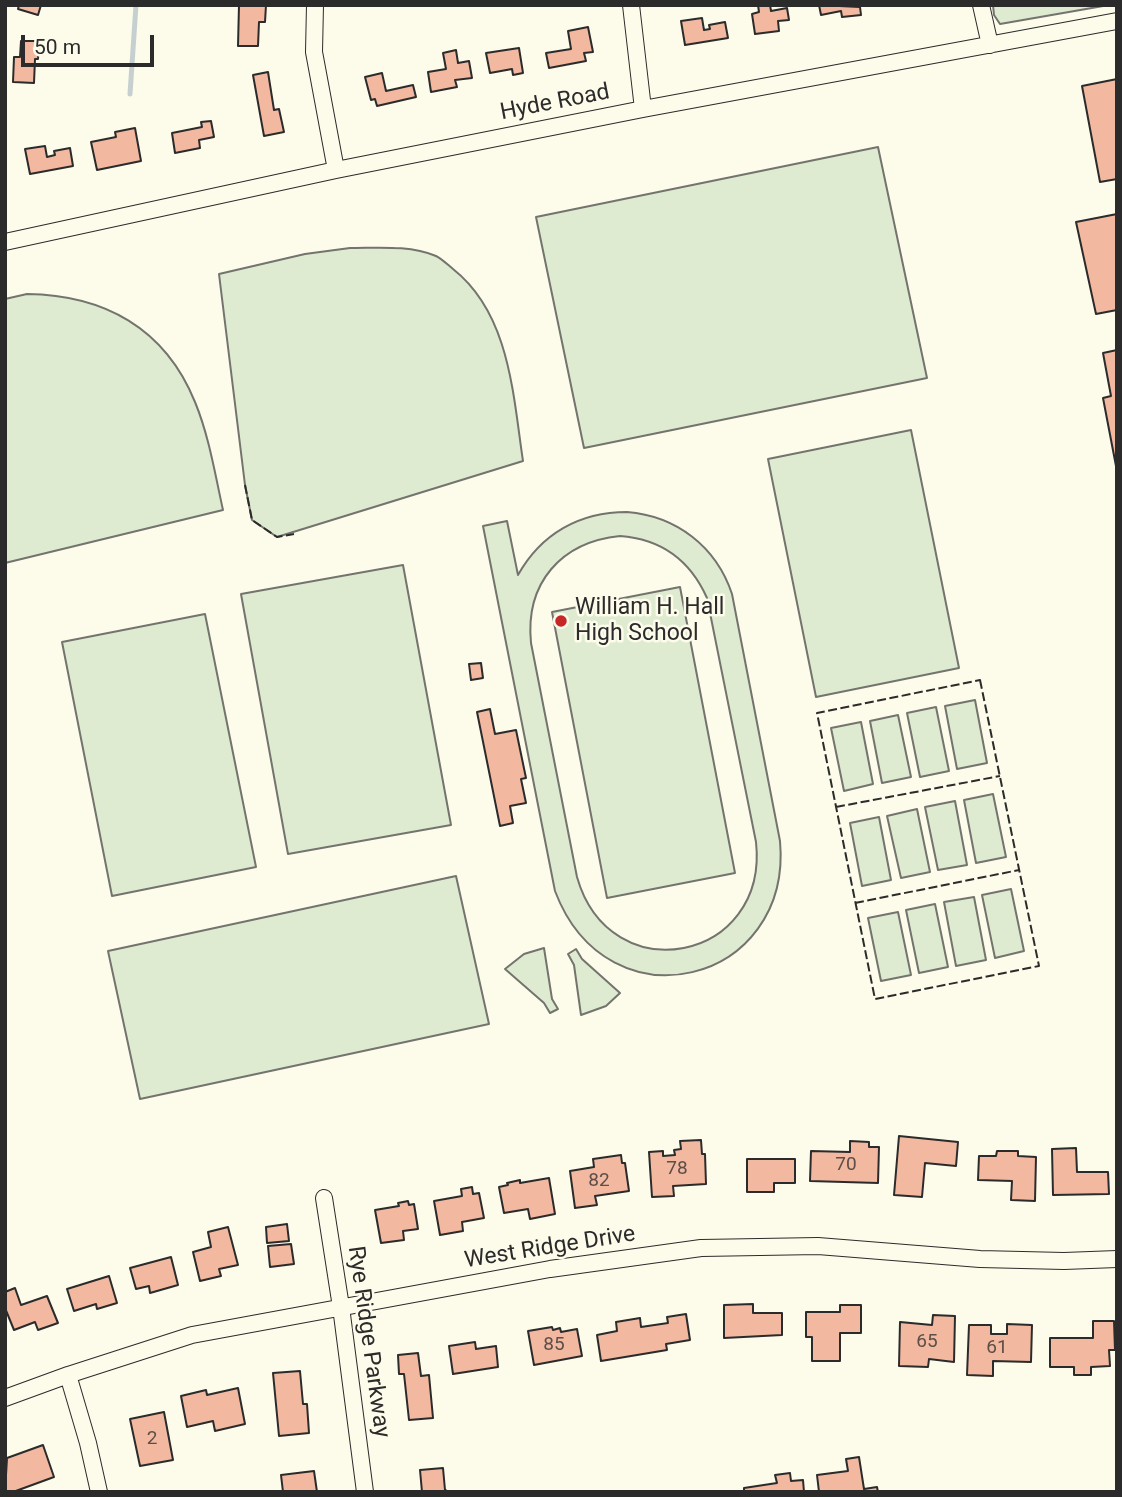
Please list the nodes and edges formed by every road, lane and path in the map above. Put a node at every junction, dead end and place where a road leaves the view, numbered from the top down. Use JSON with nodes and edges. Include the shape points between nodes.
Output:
{"nodes":[{"id":1,"x":314,"y":5,"type":"edge"},
{"id":2,"x":631,"y":5,"type":"edge"},
{"id":3,"x":981,"y":5,"type":"edge"},
{"id":4,"x":1117,"y":21,"type":"edge"},
{"id":5,"x":990,"y":45,"type":"junction"},
{"id":6,"x":643,"y":109,"type":"junction"},
{"id":7,"x":336,"y":170,"type":"junction"},
{"id":8,"x":5,"y":242,"type":"edge"},
{"id":9,"x":324,"y":1198,"type":"dead end"},
{"id":10,"x":1117,"y":1259,"type":"edge"},
{"id":11,"x":341,"y":1307,"type":"junction"},
{"id":12,"x":68,"y":1375,"type":"junction"},
{"id":13,"x":5,"y":1398,"type":"edge"},
{"id":14,"x":99,"y":1492,"type":"edge"},
{"id":15,"x":365,"y":1492,"type":"edge"}],
"edges":[{"from":1,"to":7,"type":"street","via":[[314,52]]},
{"from":2,"to":6,"type":"street"},
{"from":3,"to":5,"type":"street"},
{"from":4,"to":5,"type":"street","name":"Hyde Road"},
{"from":5,"to":6,"type":"street","name":"Hyde Road"},
{"from":6,"to":7,"type":"street","name":"Hyde Road"},
{"from":7,"to":8,"type":"street","name":"Hyde Road"},
{"from":9,"to":11,"type":"street","name":"Rye Ridge Parkway"},
{"from":10,"to":11,"type":"street","name":"West Ridge Drive","via":[[980,1259],[818,1246],[701,1248],[550,1269]]},
{"from":11,"to":12,"type":"street","name":"West Ridge Drive","via":[[192,1335]]},
{"from":11,"to":15,"type":"street","name":"Rye Ridge Parkway"},
{"from":12,"to":13,"type":"street","name":"West Ridge Drive"},
{"from":12,"to":14,"type":"street"}]}
